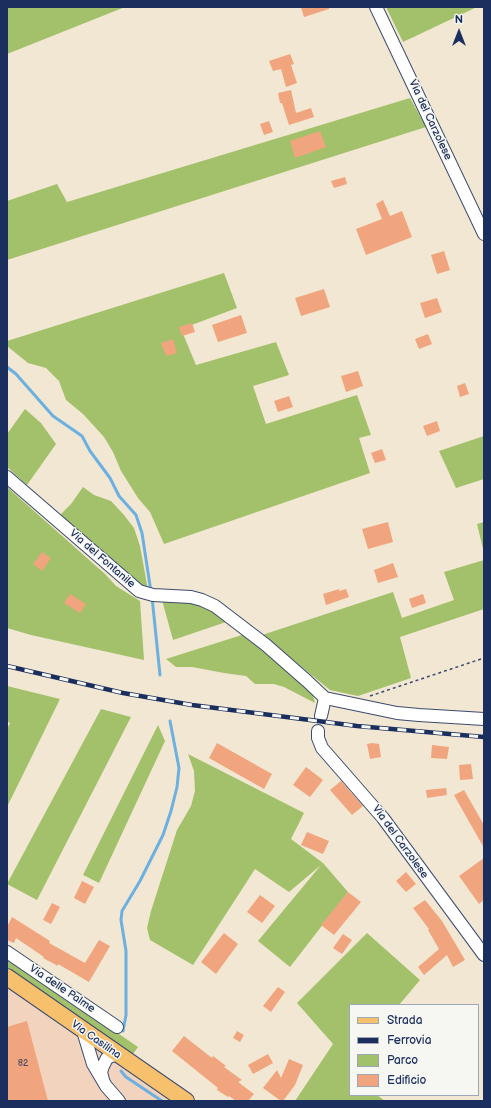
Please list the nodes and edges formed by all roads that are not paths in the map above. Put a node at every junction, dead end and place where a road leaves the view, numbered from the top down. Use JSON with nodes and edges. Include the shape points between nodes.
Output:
{"nodes":[{"id":1,"x":376,"y":7,"type":"edge"},
{"id":2,"x":484,"y":234,"type":"edge"},
{"id":3,"x":7,"y":477,"type":"edge"},
{"id":4,"x":324,"y":698,"type":"junction"},
{"id":5,"x":321,"y":716,"type":"dead end"},
{"id":6,"x":484,"y":719,"type":"edge"},
{"id":7,"x":318,"y":731,"type":"dead end"},
{"id":8,"x":7,"y":952,"type":"edge"},
{"id":9,"x":484,"y":955,"type":"edge"},
{"id":10,"x":7,"y":977,"type":"edge"},
{"id":11,"x":117,"y":1026,"type":"dead end"},
{"id":12,"x":83,"y":1031,"type":"junction"},
{"id":13,"x":109,"y":1052,"type":"junction"},
{"id":14,"x":90,"y":1056,"type":"junction"},
{"id":15,"x":103,"y":1081,"type":"junction"},
{"id":16,"x":119,"y":1101,"type":"edge"},
{"id":17,"x":186,"y":1101,"type":"edge"}],
"edges":[{"from":1,"to":2,"type":"street","name":"Via del Carzolese"},
{"from":3,"to":4,"type":"street","name":"Via del Fontanile","via":[[142,593],[191,597],[215,606],[266,645]]},
{"from":4,"to":5,"type":"street"},
{"from":4,"to":6,"type":"street","via":[[410,714]]},
{"from":7,"to":9,"type":"street","name":"Via del Carzolese","via":[[322,748],[380,814]]},
{"from":8,"to":11,"type":"street","name":"Via delle Palme"},
{"from":10,"to":12,"type":"main road","name":"Via Casilina"},
{"from":12,"to":13,"type":"main road","name":"Via Casilina"},
{"from":12,"to":14,"type":"street"},
{"from":13,"to":14,"type":"street","via":[[96,1044],[91,1049]]},
{"from":13,"to":15,"type":"street","via":[[101,1072]]},
{"from":13,"to":17,"type":"main road","name":"Via Casilina"},
{"from":14,"to":15,"type":"street"},
{"from":15,"to":16,"type":"street"}]}
